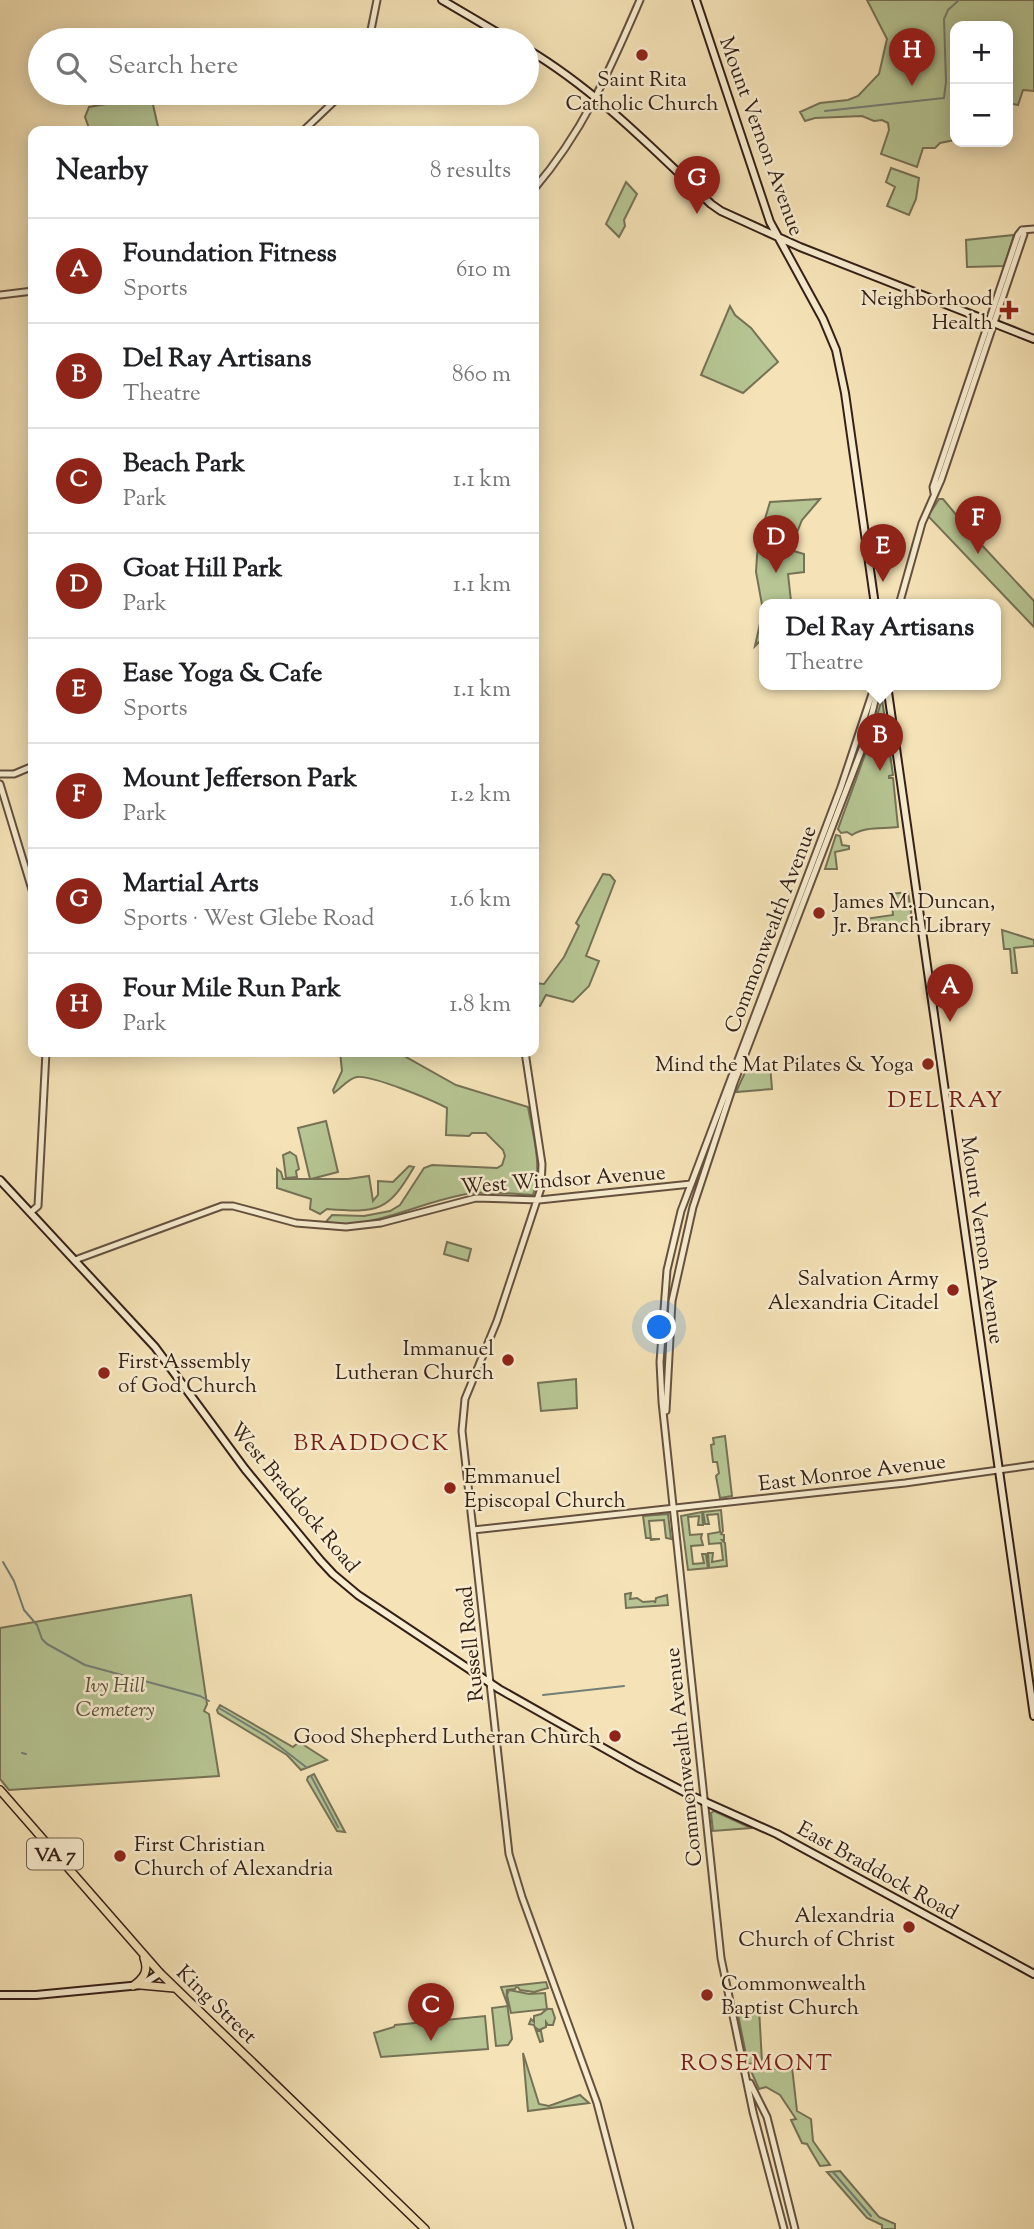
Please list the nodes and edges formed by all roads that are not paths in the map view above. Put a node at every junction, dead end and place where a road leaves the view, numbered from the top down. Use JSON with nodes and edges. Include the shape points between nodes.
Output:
{"nodes":[{"id":1,"x":377,"y":0,"type":"edge"},
{"id":2,"x":442,"y":0,"type":"edge"},
{"id":3,"x":640,"y":0,"type":"edge"},
{"id":4,"x":696,"y":0,"type":"edge"},
{"id":5,"x":371,"y":28,"type":"edge"},
{"id":6,"x":490,"y":28,"type":"edge"},
{"id":7,"x":539,"y":57,"type":"edge"},
{"id":8,"x":595,"y":99,"type":"junction"},
{"id":9,"x":330,"y":105,"type":"edge"},
{"id":10,"x":308,"y":126,"type":"edge"},
{"id":11,"x":539,"y":183,"type":"edge"},
{"id":12,"x":1034,"y":229,"type":"edge"},
{"id":13,"x":777,"y":237,"type":"junction"},
{"id":14,"x":28,"y":292,"type":"edge"},
{"id":15,"x":0,"y":295,"type":"edge"},
{"id":16,"x":992,"y":322,"type":"junction"},
{"id":17,"x":1034,"y":339,"type":"edge"},
{"id":18,"x":874,"y":599,"type":"edge"},
{"id":19,"x":901,"y":599,"type":"edge"},
{"id":20,"x":876,"y":690,"type":"edge"},
{"id":21,"x":888,"y":690,"type":"edge"},
{"id":22,"x":869,"y":718,"type":"junction"},
{"id":23,"x":28,"y":768,"type":"edge"},
{"id":24,"x":0,"y":774,"type":"edge"},
{"id":25,"x":0,"y":784,"type":"edge"},
{"id":26,"x":28,"y":876,"type":"edge"},
{"id":27,"x":46,"y":1057,"type":"edge"},
{"id":28,"x":526,"y":1057,"type":"edge"},
{"id":29,"x":0,"y":1180,"type":"edge"},
{"id":30,"x":701,"y":1183,"type":"junction"},
{"id":31,"x":690,"y":1184,"type":"junction"},
{"id":32,"x":539,"y":1200,"type":"junction"},
{"id":33,"x":31,"y":1212,"type":"junction"},
{"id":34,"x":75,"y":1260,"type":"junction"},
{"id":35,"x":665,"y":1431,"type":"junction"},
{"id":36,"x":1034,"y":1465,"type":"edge"},
{"id":37,"x":998,"y":1470,"type":"junction"},
{"id":38,"x":674,"y":1509,"type":"junction"},
{"id":39,"x":472,"y":1530,"type":"junction"},
{"id":40,"x":490,"y":1683,"type":"junction"},
{"id":41,"x":1034,"y":1716,"type":"edge"},
{"id":42,"x":0,"y":1790,"type":"edge"},
{"id":43,"x":704,"y":1801,"type":"junction"},
{"id":44,"x":140,"y":1951,"type":"junction"},
{"id":45,"x":160,"y":1973,"type":"junction"},
{"id":46,"x":1034,"y":1974,"type":"edge"},
{"id":47,"x":137,"y":1985,"type":"junction"},
{"id":48,"x":175,"y":1988,"type":"junction"},
{"id":49,"x":0,"y":1995,"type":"edge"},
{"id":50,"x":747,"y":2077,"type":"junction"},
{"id":51,"x":425,"y":2229,"type":"edge"},
{"id":52,"x":630,"y":2229,"type":"edge"},
{"id":53,"x":784,"y":2229,"type":"edge"},
{"id":54,"x":794,"y":2229,"type":"edge"}],
"edges":[{"from":1,"to":5,"type":"street"},
{"from":2,"to":6,"type":"main road"},
{"from":3,"to":8,"type":"street"},
{"from":4,"to":13,"type":"main road","name":"Mount Vernon Avenue"},
{"from":7,"to":8,"type":"main road"},
{"from":8,"to":11,"type":"street"},
{"from":8,"to":13,"type":"main road","via":[[711,204]]},
{"from":9,"to":10,"type":"street"},
{"from":12,"to":16,"type":"street","via":[[1022,230]]},
{"from":13,"to":16,"type":"main road"},
{"from":13,"to":18,"type":"main road","name":"Mount Vernon Avenue","via":[[836,350]]},
{"from":14,"to":15,"type":"street"},
{"from":16,"to":17,"type":"main road"},
{"from":16,"to":19,"type":"street","via":[[941,481],[922,523]]},
{"from":20,"to":22,"type":"street","name":"Commonwealth Avenue"},
{"from":21,"to":37,"type":"main road","name":"Mount Vernon Avenue"},
{"from":22,"to":30,"type":"street","name":"Commonwealth Avenue","via":[[848,789],[734,1083]]},
{"from":22,"to":31,"type":"street","name":"Commonwealth Avenue"},
{"from":23,"to":24,"type":"street"},
{"from":25,"to":26,"type":"street"},
{"from":27,"to":33,"type":"street","via":[[38,1206]]},
{"from":28,"to":32,"type":"street","name":"Russell Road","via":[[542,1164]]},
{"from":29,"to":33,"type":"main road","name":"West Braddock Road"},
{"from":30,"to":31,"type":"street","name":"West Windsor Avenue"},
{"from":30,"to":35,"type":"street","name":"Commonwealth Avenue","via":[[672,1301]]},
{"from":31,"to":32,"type":"street","name":"West Windsor Avenue"},
{"from":31,"to":35,"type":"street","name":"Commonwealth Avenue","via":[[667,1270],[660,1362]]},
{"from":32,"to":34,"type":"street","name":"West Windsor Avenue","via":[[476,1198],[346,1227],[296,1223],[222,1206]]},
{"from":32,"to":39,"type":"street","name":"Russell Road","via":[[463,1409]]},
{"from":33,"to":34,"type":"main road","name":"West Braddock Road"},
{"from":34,"to":40,"type":"main road","name":"West Braddock Road","via":[[159,1352],[229,1449],[333,1574],[384,1614]]},
{"from":35,"to":38,"type":"street","name":"Commonwealth Avenue"},
{"from":36,"to":37,"type":"street","name":"East Monroe Avenue"},
{"from":37,"to":38,"type":"street","name":"East Monroe Avenue"},
{"from":37,"to":41,"type":"main road","name":"Mount Vernon Avenue"},
{"from":38,"to":39,"type":"street","name":"East Monroe Avenue"},
{"from":38,"to":43,"type":"street","name":"Commonwealth Avenue"},
{"from":39,"to":40,"type":"street","name":"Russell Road"},
{"from":40,"to":43,"type":"main road","name":"West Braddock Road"},
{"from":40,"to":52,"type":"street","name":"Russell Road","via":[[513,1868],[597,2103]]},
{"from":42,"to":44,"type":"main road","name":"King Street","number":"VA 7"},
{"from":43,"to":46,"type":"main road","name":"East Braddock Road","via":[[777,1834]]},
{"from":43,"to":50,"type":"street","name":"Commonwealth Avenue","via":[[721,1958]]},
{"from":44,"to":45,"type":"main road","name":"King Street","number":"VA 7"},
{"from":44,"to":47,"type":"main road","via":[[146,1971]]},
{"from":45,"to":47,"type":"main road"},
{"from":45,"to":48,"type":"main road","name":"King Street","number":"VA 7"},
{"from":47,"to":48,"type":"main road"},
{"from":47,"to":49,"type":"main road"},
{"from":48,"to":51,"type":"main road","name":"King Street","number":"VA 7"},
{"from":50,"to":53,"type":"street","name":"Commonwealth Avenue"},
{"from":50,"to":54,"type":"street","name":"Commonwealth Avenue","via":[[767,2117]]}]}
